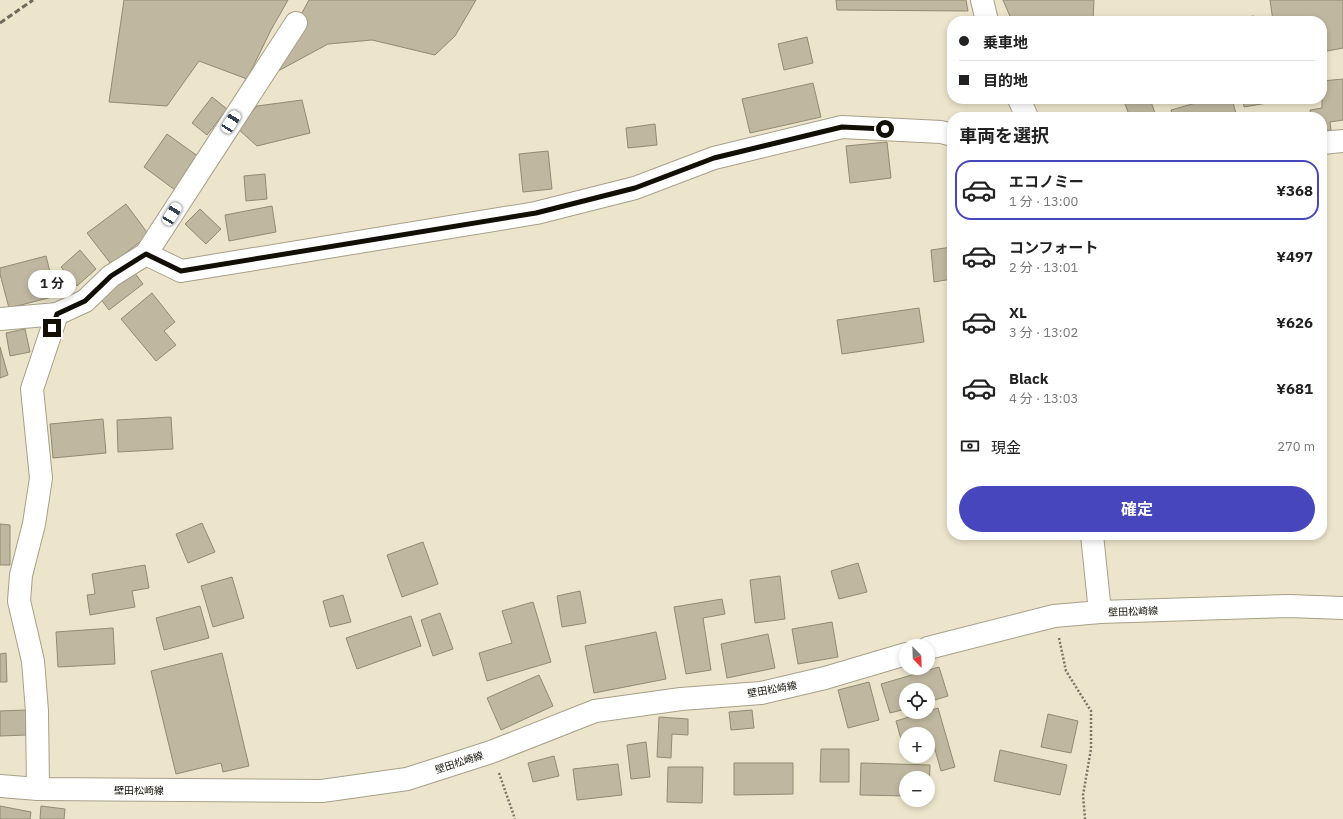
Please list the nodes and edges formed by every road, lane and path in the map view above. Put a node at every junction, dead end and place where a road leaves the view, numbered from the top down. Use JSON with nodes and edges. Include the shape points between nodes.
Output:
{"nodes":[{"id":1,"x":982,"y":0,"type":"edge"},
{"id":2,"x":986,"y":16,"type":"edge"},
{"id":3,"x":296,"y":23,"type":"dead end"},
{"id":4,"x":947,"y":134,"type":"edge"},
{"id":5,"x":1343,"y":141,"type":"edge"},
{"id":6,"x":1327,"y":143,"type":"edge"},
{"id":7,"x":146,"y":254,"type":"junction"},
{"id":8,"x":57,"y":314,"type":"junction"},
{"id":9,"x":0,"y":319,"type":"edge"},
{"id":10,"x":1093,"y":540,"type":"edge"},
{"id":11,"x":1343,"y":608,"type":"edge"},
{"id":12,"x":1100,"y":612,"type":"junction"},
{"id":13,"x":1054,"y":616,"type":"junction"},
{"id":14,"x":935,"y":646,"type":"edge"},
{"id":15,"x":899,"y":656,"type":"edge"},
{"id":16,"x":491,"y":752,"type":"junction"},
{"id":17,"x":0,"y":786,"type":"edge"},
{"id":18,"x":38,"y":789,"type":"junction"},
{"id":19,"x":515,"y":819,"type":"edge"},
{"id":20,"x":1085,"y":819,"type":"edge"}],
"edges":[{"from":1,"to":2,"type":"street"},
{"from":3,"to":7,"type":"street"},
{"from":4,"to":7,"type":"street","via":[[842,127],[714,158],[635,188],[536,213],[181,271]]},
{"from":5,"to":6,"type":"street"},
{"from":7,"to":8,"type":"street","via":[[111,276],[85,301]]},
{"from":8,"to":9,"type":"street"},
{"from":8,"to":18,"type":"street","via":[[32,389],[41,478],[34,524],[21,575],[19,601],[33,661],[38,711]]},
{"from":10,"to":12,"type":"street"},
{"from":11,"to":12,"type":"street","name":"壁田松崎線","via":[[1289,606]]},
{"from":12,"to":13,"type":"street","name":"壁田松崎線"},
{"from":13,"to":14,"type":"street","name":"壁田松崎線"},
{"from":13,"to":20,"type":"path","via":[[1066,671],[1091,711],[1091,749],[1083,795]]},
{"from":15,"to":16,"type":"street","name":"壁田松崎線","via":[[826,678],[761,693],[681,699],[595,711]]},
{"from":16,"to":18,"type":"street","name":"壁田松崎線","via":[[407,779],[322,792]]},
{"from":16,"to":19,"type":"path"},
{"from":17,"to":18,"type":"street","name":"壁田松崎線"}]}
